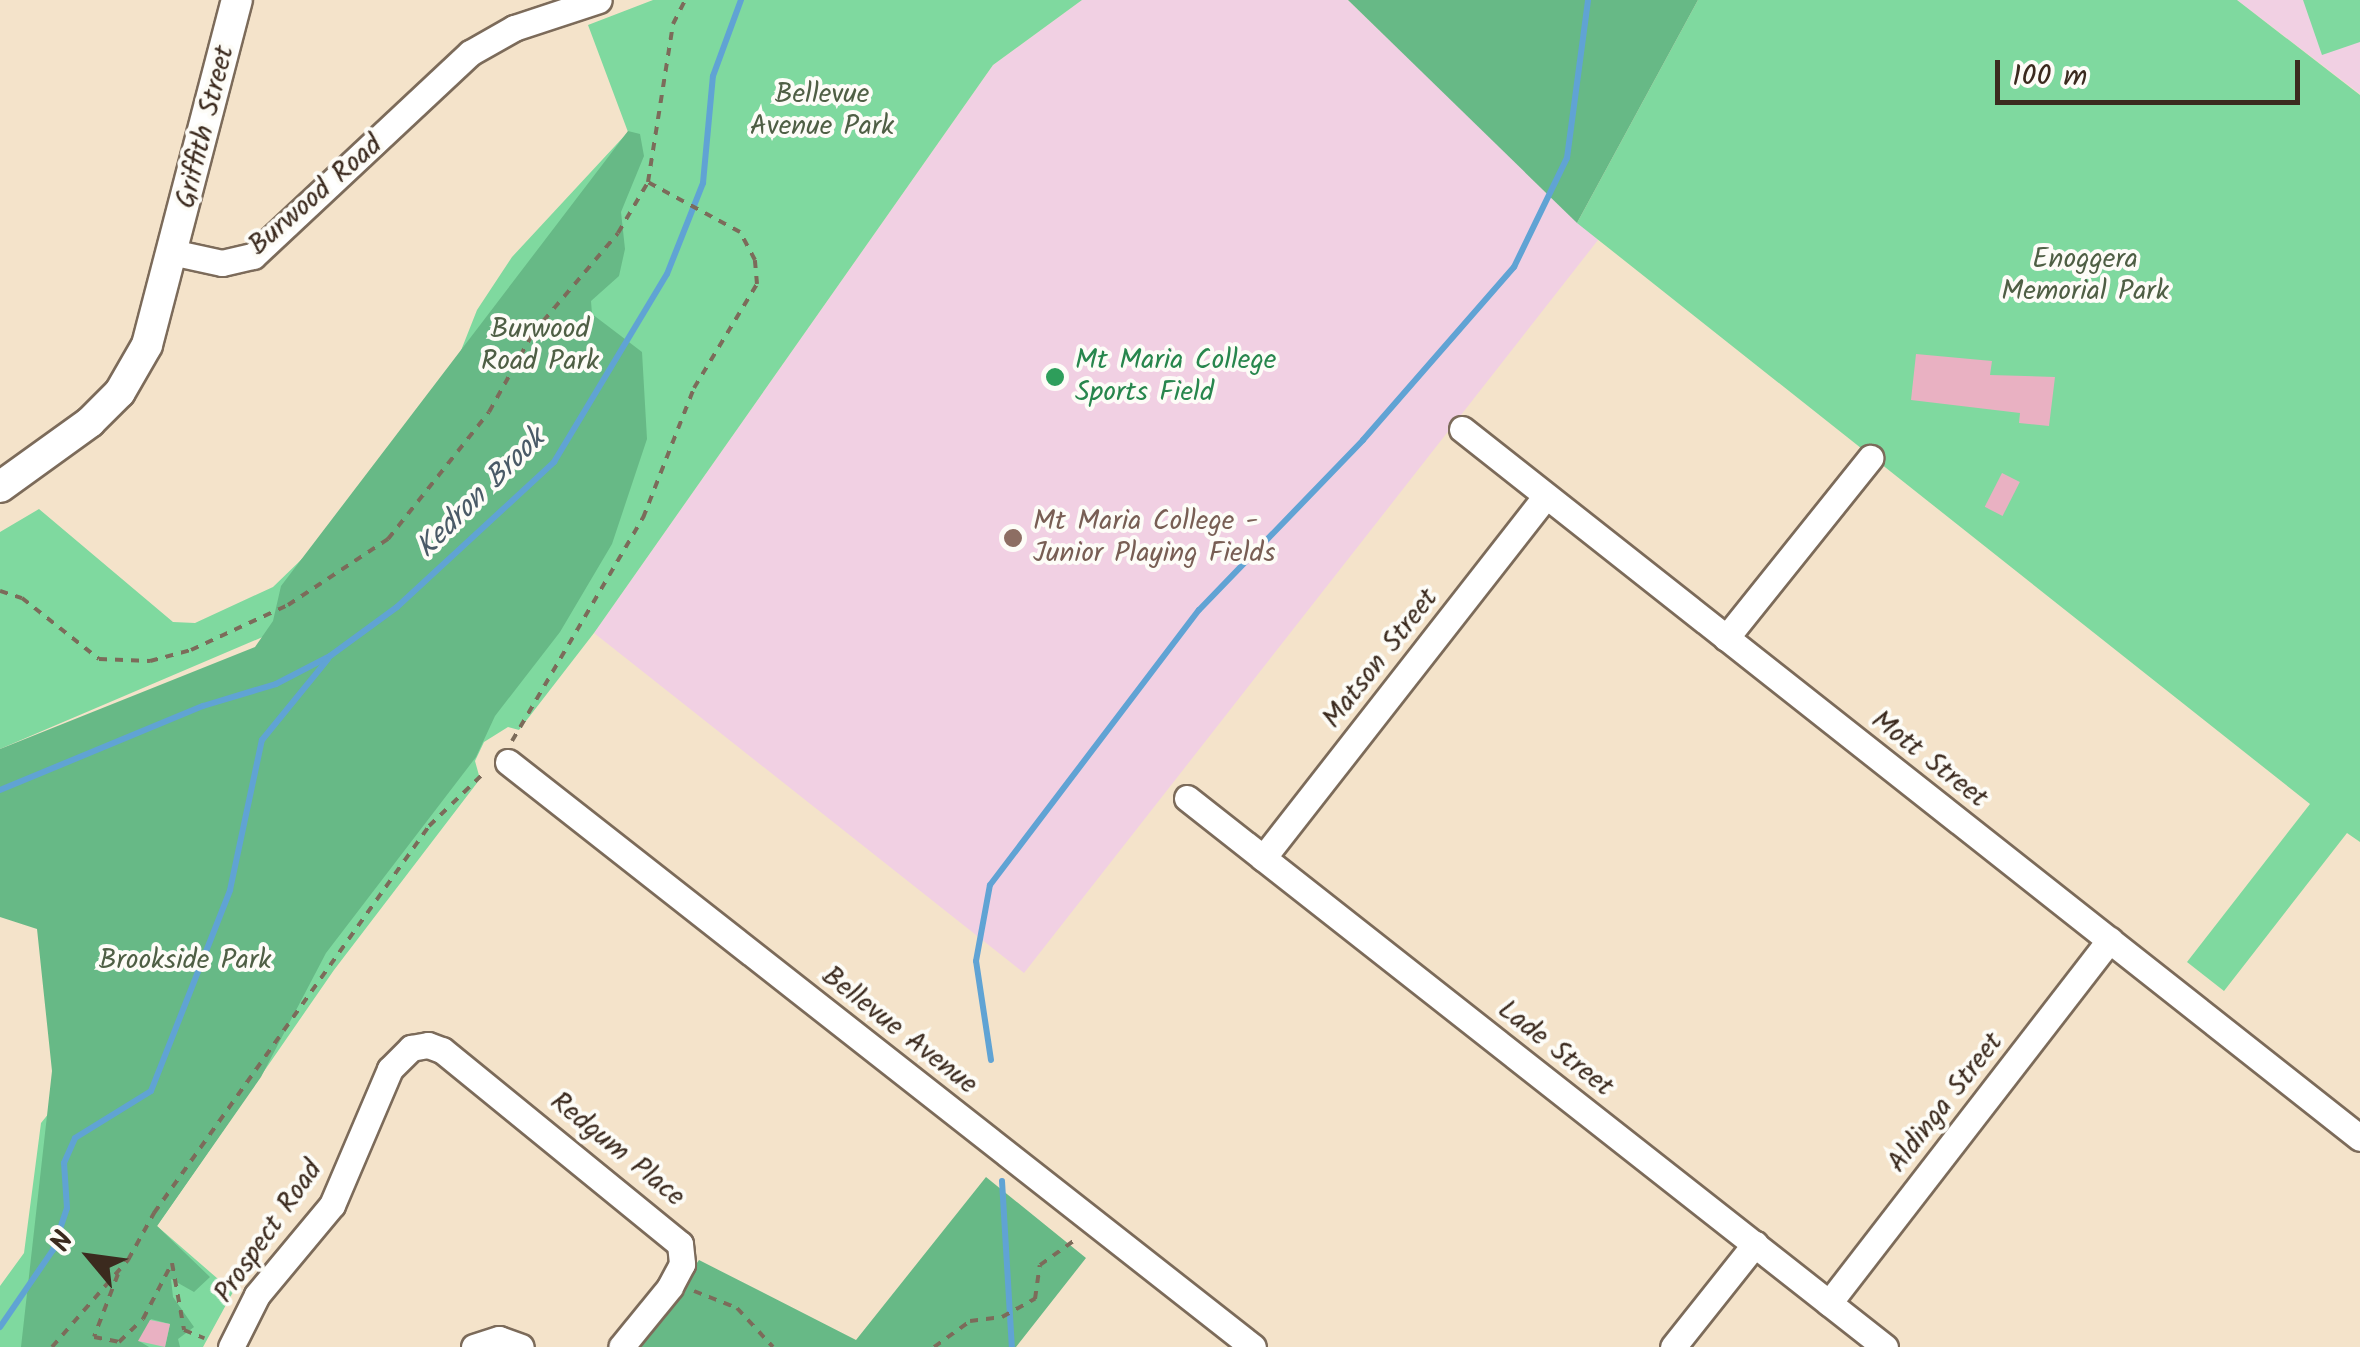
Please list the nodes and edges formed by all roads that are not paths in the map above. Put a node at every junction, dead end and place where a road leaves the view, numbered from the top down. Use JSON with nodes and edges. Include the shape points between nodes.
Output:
{"nodes":[{"id":1,"x":237,"y":0,"type":"edge"},
{"id":2,"x":599,"y":0,"type":"edge"},
{"id":3,"x":176,"y":253,"type":"junction"},
{"id":4,"x":1462,"y":429,"type":"dead end"},
{"id":5,"x":1870,"y":458,"type":"dead end"},
{"id":6,"x":0,"y":487,"type":"edge"},
{"id":7,"x":1546,"y":496,"type":"junction"},
{"id":8,"x":1726,"y":638,"type":"junction"},
{"id":9,"x":508,"y":762,"type":"road end"},
{"id":10,"x":1188,"y":798,"type":"dead end"},
{"id":11,"x":1263,"y":858,"type":"junction"},
{"id":12,"x":2110,"y":940,"type":"junction"},
{"id":13,"x":411,"y":1048,"type":"joint"},
{"id":14,"x":2360,"y":1138,"type":"edge"},
{"id":15,"x":1754,"y":1244,"type":"junction"},
{"id":16,"x":1830,"y":1303,"type":"junction"},
{"id":17,"x":230,"y":1347,"type":"edge"},
{"id":18,"x":474,"y":1347,"type":"edge"},
{"id":19,"x":520,"y":1347,"type":"edge"},
{"id":20,"x":621,"y":1347,"type":"edge"},
{"id":21,"x":1252,"y":1347,"type":"edge"},
{"id":22,"x":1673,"y":1347,"type":"edge"},
{"id":23,"x":1885,"y":1347,"type":"edge"}],
"edges":[{"from":1,"to":3,"type":"street","name":"Griffith Street"},
{"from":2,"to":3,"type":"street","name":"Burwood Road","via":[[514,28],[470,53],[253,256],[222,264]]},
{"from":3,"to":6,"type":"street","via":[[157,322],[120,392],[73,437]]},
{"from":4,"to":7,"type":"street","name":"Mott Street"},
{"from":5,"to":8,"type":"street"},
{"from":7,"to":8,"type":"street","name":"Mott Street"},
{"from":7,"to":11,"type":"street","name":"Matson Street"},
{"from":8,"to":12,"type":"street","name":"Mott Street"},
{"from":9,"to":21,"type":"street","name":"Bellevue Avenue"},
{"from":10,"to":11,"type":"street","name":"Lade Street"},
{"from":11,"to":15,"type":"street","name":"Lade Street"},
{"from":12,"to":14,"type":"street","name":"Mott Street"},
{"from":12,"to":16,"type":"street","name":"Aldinga Street"},
{"from":13,"to":17,"type":"street","name":"Prospect Road","via":[[390,1069],[332,1205],[256,1295]]},
{"from":13,"to":20,"type":"street","name":"Redgum Place","via":[[442,1050],[672,1231],[682,1251],[670,1287]]},
{"from":15,"to":16,"type":"street","name":"Lade Street"},
{"from":15,"to":22,"type":"street"},
{"from":16,"to":23,"type":"street","name":"Lade Street"},
{"from":18,"to":19,"type":"street","via":[[499,1339]]}]}
